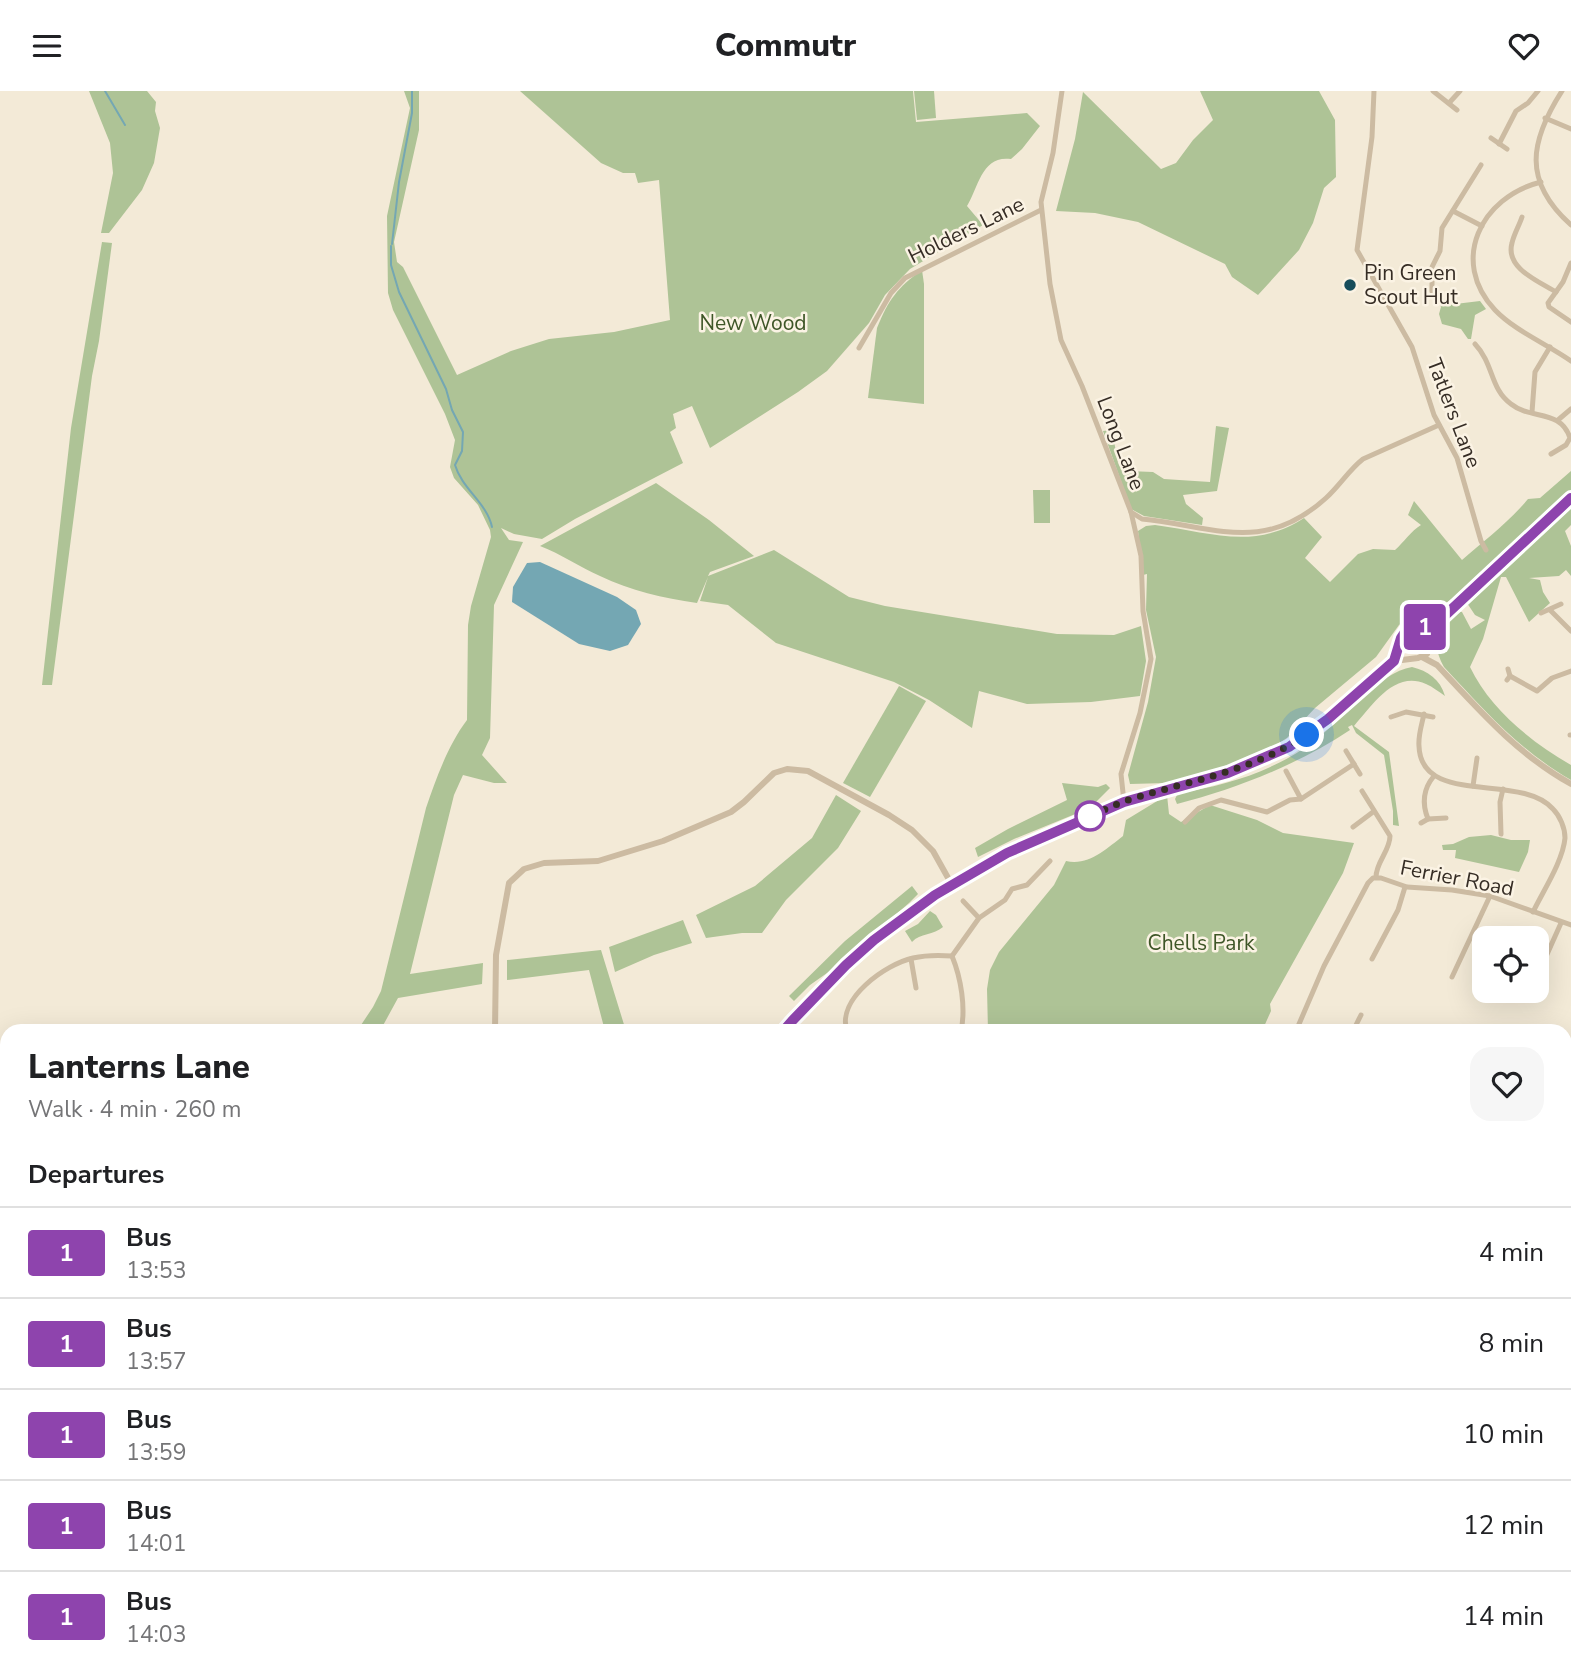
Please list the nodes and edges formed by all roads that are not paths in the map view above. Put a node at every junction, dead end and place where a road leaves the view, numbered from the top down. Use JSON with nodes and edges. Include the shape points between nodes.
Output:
{"nodes":[{"id":1,"x":1062,"y":91,"type":"edge"},
{"id":2,"x":1374,"y":91,"type":"edge"},
{"id":3,"x":1433,"y":91,"type":"edge"},
{"id":4,"x":1460,"y":91,"type":"edge"},
{"id":5,"x":1538,"y":91,"type":"edge"},
{"id":6,"x":1560,"y":92,"type":"edge"},
{"id":7,"x":1448,"y":103,"type":"junction"},
{"id":8,"x":1457,"y":110,"type":"dead end"},
{"id":9,"x":1545,"y":118,"type":"junction"},
{"id":10,"x":1571,"y":129,"type":"edge"},
{"id":11,"x":1491,"y":138,"type":"dead end"},
{"id":12,"x":1499,"y":144,"type":"junction"},
{"id":13,"x":1507,"y":149,"type":"dead end"},
{"id":14,"x":1481,"y":165,"type":"dead end"},
{"id":15,"x":1460,"y":179,"type":"dead end"},
{"id":16,"x":1541,"y":182,"type":"junction"},
{"id":17,"x":1468,"y":184,"type":"junction"},
{"id":18,"x":1041,"y":210,"type":"junction"},
{"id":19,"x":1453,"y":211,"type":"junction"},
{"id":20,"x":1522,"y":217,"type":"dead end"},
{"id":21,"x":1571,"y":225,"type":"edge"},
{"id":22,"x":1482,"y":226,"type":"junction"},
{"id":23,"x":1570,"y":267,"type":"edge"},
{"id":24,"x":1443,"y":286,"type":"dead end"},
{"id":25,"x":1556,"y":292,"type":"junction"},
{"id":26,"x":1571,"y":322,"type":"edge"},
{"id":27,"x":1476,"y":336,"type":"dead end"},
{"id":28,"x":1475,"y":344,"type":"junction"},
{"id":29,"x":1465,"y":347,"type":"dead end"},
{"id":30,"x":1550,"y":347,"type":"junction"},
{"id":31,"x":859,"y":348,"type":"dead end"},
{"id":32,"x":1571,"y":361,"type":"edge"},
{"id":33,"x":1571,"y":409,"type":"edge"},
{"id":34,"x":1532,"y":412,"type":"junction"},
{"id":35,"x":1558,"y":421,"type":"junction"},
{"id":36,"x":1439,"y":425,"type":"junction"},
{"id":37,"x":1551,"y":454,"type":"dead end"},
{"id":38,"x":1571,"y":498,"type":"edge"},
{"id":39,"x":1131,"y":512,"type":"junction"},
{"id":40,"x":1486,"y":550,"type":"dead end"},
{"id":41,"x":1561,"y":604,"type":"dead end"},
{"id":42,"x":1550,"y":610,"type":"junction"},
{"id":43,"x":1541,"y":613,"type":"dead end"},
{"id":44,"x":1438,"y":622,"type":"junction"},
{"id":45,"x":1422,"y":628,"type":"junction"},
{"id":46,"x":1571,"y":631,"type":"edge"},
{"id":47,"x":1432,"y":639,"type":"junction"},
{"id":48,"x":1400,"y":646,"type":"junction"},
{"id":49,"x":1430,"y":649,"type":"junction"},
{"id":50,"x":1422,"y":657,"type":"junction"},
{"id":51,"x":1411,"y":658,"type":"junction"},
{"id":52,"x":1394,"y":661,"type":"junction"},
{"id":53,"x":1437,"y":665,"type":"junction"},
{"id":54,"x":1508,"y":669,"type":"dead end"},
{"id":55,"x":1571,"y":671,"type":"edge"},
{"id":56,"x":1424,"y":714,"type":"junction"},
{"id":57,"x":1391,"y":717,"type":"dead end"},
{"id":58,"x":1433,"y":717,"type":"dead end"},
{"id":59,"x":1346,"y":751,"type":"dead end"},
{"id":60,"x":1477,"y":758,"type":"dead end"},
{"id":61,"x":1354,"y":764,"type":"junction"},
{"id":62,"x":1286,"y":771,"type":"dead end"},
{"id":63,"x":1360,"y":774,"type":"dead end"},
{"id":64,"x":1434,"y":776,"type":"junction"},
{"id":65,"x":1571,"y":784,"type":"edge"},
{"id":66,"x":1473,"y":786,"type":"junction"},
{"id":67,"x":1503,"y":789,"type":"junction"},
{"id":68,"x":1362,"y":791,"type":"dead end"},
{"id":69,"x":1301,"y":799,"type":"junction"},
{"id":70,"x":1124,"y":802,"type":"junction"},
{"id":71,"x":1373,"y":812,"type":"junction"},
{"id":72,"x":1446,"y":818,"type":"dead end"},
{"id":73,"x":1428,"y":819,"type":"junction"},
{"id":74,"x":1185,"y":822,"type":"dead end"},
{"id":75,"x":1421,"y":823,"type":"dead end"},
{"id":76,"x":1353,"y":827,"type":"dead end"},
{"id":77,"x":1501,"y":834,"type":"dead end"},
{"id":78,"x":1050,"y":861,"type":"dead end"},
{"id":79,"x":1376,"y":877,"type":"junction"},
{"id":80,"x":952,"y":885,"type":"junction"},
{"id":81,"x":1003,"y":886,"type":"dead end"},
{"id":82,"x":1405,"y":887,"type":"junction"},
{"id":83,"x":1012,"y":889,"type":"junction"},
{"id":84,"x":1490,"y":896,"type":"junction"},
{"id":85,"x":963,"y":901,"type":"dead end"},
{"id":86,"x":1533,"y":912,"type":"junction"},
{"id":87,"x":979,"y":918,"type":"junction"},
{"id":88,"x":1561,"y":923,"type":"junction"},
{"id":89,"x":1571,"y":925,"type":"edge"},
{"id":90,"x":1549,"y":950,"type":"edge"},
{"id":91,"x":952,"y":956,"type":"junction"},
{"id":92,"x":911,"y":958,"type":"junction"},
{"id":93,"x":1372,"y":959,"type":"dead end"},
{"id":94,"x":1452,"y":977,"type":"dead end"},
{"id":95,"x":916,"y":988,"type":"dead end"},
{"id":96,"x":1361,"y":1015,"type":"dead end"},
{"id":97,"x":495,"y":1024,"type":"edge"},
{"id":98,"x":791,"y":1024,"type":"edge"},
{"id":99,"x":846,"y":1024,"type":"edge"},
{"id":100,"x":962,"y":1024,"type":"edge"},
{"id":101,"x":1299,"y":1024,"type":"edge"},
{"id":102,"x":1356,"y":1024,"type":"edge"}],
"edges":[{"from":1,"to":18,"type":"street","name":"Long Lane"},
{"from":2,"to":36,"type":"street","name":"Tatlers Lane","via":[[1357,250],[1412,347]]},
{"from":3,"to":7,"type":"street"},
{"from":4,"to":7,"type":"street"},
{"from":5,"to":12,"type":"street","via":[[1517,111]]},
{"from":6,"to":9,"type":"street"},
{"from":7,"to":8,"type":"street"},
{"from":9,"to":10,"type":"street"},
{"from":9,"to":16,"type":"street","via":[[1537,147]]},
{"from":11,"to":12,"type":"street"},
{"from":12,"to":13,"type":"street"},
{"from":14,"to":17,"type":"street"},
{"from":15,"to":17,"type":"street"},
{"from":16,"to":21,"type":"street","via":[[1552,206]]},
{"from":16,"to":22,"type":"street","via":[[1519,188],[1500,201]]},
{"from":17,"to":19,"type":"street"},
{"from":18,"to":31,"type":"street","name":"Holders Lane","via":[[905,278]]},
{"from":18,"to":39,"type":"street","name":"Long Lane","via":[[1061,340]]},
{"from":19,"to":22,"type":"street"},
{"from":19,"to":24,"type":"street","via":[[1440,231],[1440,251],[1432,270],[1433,288]]},
{"from":20,"to":25,"type":"street","via":[[1523,226],[1512,242],[1510,256],[1517,266]]},
{"from":22,"to":30,"type":"street","via":[[1474,259],[1482,292],[1503,317]]},
{"from":23,"to":25,"type":"street"},
{"from":25,"to":26,"type":"street","via":[[1549,307]]},
{"from":27,"to":28,"type":"street"},
{"from":28,"to":29,"type":"street"},
{"from":28,"to":34,"type":"street","via":[[1504,398]]},
{"from":30,"to":32,"type":"street"},
{"from":30,"to":34,"type":"street","via":[[1535,372]]},
{"from":33,"to":35,"type":"street"},
{"from":34,"to":35,"type":"street"},
{"from":35,"to":37,"type":"street","via":[[1570,438]]},
{"from":36,"to":39,"type":"street","name":"Long Lane","via":[[1363,459],[1325,498],[1276,529],[1237,535],[1142,519]]},
{"from":36,"to":40,"type":"street","name":"Tatlers Lane","via":[[1457,458]]},
{"from":38,"to":44,"type":"street"},
{"from":39,"to":70,"type":"street","via":[[1141,556],[1143,611],[1152,659],[1121,774]]},
{"from":41,"to":42,"type":"street"},
{"from":42,"to":43,"type":"street"},
{"from":42,"to":46,"type":"street"},
{"from":44,"to":45,"type":"street"},
{"from":44,"to":47,"type":"street"},
{"from":45,"to":47,"type":"street"},
{"from":45,"to":48,"type":"street","via":[[1407,629]]},
{"from":47,"to":49,"type":"street"},
{"from":48,"to":51,"type":"street"},
{"from":48,"to":52,"type":"street"},
{"from":49,"to":50,"type":"street"},
{"from":49,"to":53,"type":"street"},
{"from":50,"to":51,"type":"street"},
{"from":50,"to":53,"type":"street"},
{"from":51,"to":52,"type":"street"},
{"from":52,"to":70,"type":"street","via":[[1328,719],[1276,753],[1228,773]]},
{"from":53,"to":65,"type":"street","via":[[1514,745]]},
{"from":54,"to":55,"type":"street","via":[[1509,678],[1537,691],[1552,678]]},
{"from":56,"to":57,"type":"street","via":[[1406,712]]},
{"from":56,"to":58,"type":"street"},
{"from":56,"to":64,"type":"street","via":[[1419,749]]},
{"from":59,"to":61,"type":"street"},
{"from":60,"to":66,"type":"street"},
{"from":61,"to":63,"type":"street"},
{"from":61,"to":69,"type":"street"},
{"from":62,"to":69,"type":"street"},
{"from":64,"to":66,"type":"street"},
{"from":64,"to":73,"type":"street","via":[[1425,796]]},
{"from":66,"to":67,"type":"street"},
{"from":67,"to":77,"type":"street"},
{"from":67,"to":86,"type":"street","via":[[1544,801],[1557,814],[1565,834]]},
{"from":68,"to":71,"type":"street"},
{"from":69,"to":74,"type":"street","via":[[1264,812],[1221,800],[1199,808]]},
{"from":70,"to":80,"type":"street","via":[[1007,853]]},
{"from":71,"to":76,"type":"street"},
{"from":71,"to":79,"type":"street","name":"Ferrier Road","via":[[1390,836]]},
{"from":72,"to":73,"type":"street"},
{"from":73,"to":75,"type":"street"},
{"from":78,"to":83,"type":"street","via":[[1027,885]]},
{"from":79,"to":82,"type":"street","name":"Ferrier Road"},
{"from":79,"to":101,"type":"street","name":"Ferrier Road","via":[[1368,883],[1324,967]]},
{"from":80,"to":97,"type":"street","via":[[933,851],[912,830],[808,771],[787,769],[774,773],[731,812],[663,841],[598,861],[544,863],[524,869],[509,883],[496,955]]},
{"from":80,"to":98,"type":"street","via":[[874,940]]},
{"from":81,"to":83,"type":"street"},
{"from":82,"to":84,"type":"street","name":"Ferrier Road"},
{"from":82,"to":93,"type":"street"},
{"from":83,"to":87,"type":"street","via":[[1005,900]]},
{"from":84,"to":86,"type":"street","name":"Ferrier Road"},
{"from":84,"to":94,"type":"street"},
{"from":85,"to":87,"type":"street"},
{"from":86,"to":88,"type":"street","name":"Ferrier Road"},
{"from":87,"to":91,"type":"street"},
{"from":88,"to":89,"type":"street","name":"Ferrier Road"},
{"from":88,"to":90,"type":"street"},
{"from":91,"to":92,"type":"street"},
{"from":91,"to":100,"type":"street"},
{"from":92,"to":95,"type":"street"},
{"from":92,"to":99,"type":"street","via":[[888,968],[861,989]]},
{"from":96,"to":102,"type":"street"}]}
